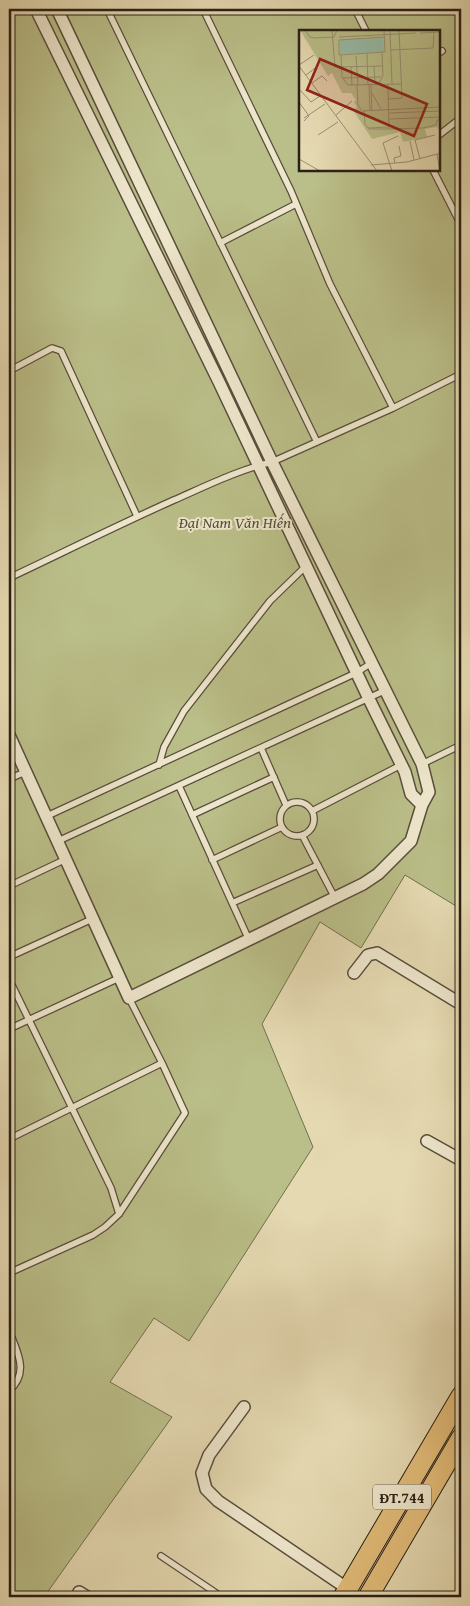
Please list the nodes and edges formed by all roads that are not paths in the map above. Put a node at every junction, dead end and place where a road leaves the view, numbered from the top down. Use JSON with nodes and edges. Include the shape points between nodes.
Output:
{"nodes":[{"id":1,"x":36,"y":9,"type":"edge"},
{"id":2,"x":57,"y":9,"type":"edge"},
{"id":3,"x":107,"y":9,"type":"edge"},
{"id":4,"x":203,"y":9,"type":"edge"},
{"id":5,"x":355,"y":9,"type":"edge"},
{"id":6,"x":366,"y":30,"type":"edge"},
{"id":7,"x":461,"y":118,"type":"edge"},
{"id":8,"x":440,"y":134,"type":"edge"},
{"id":9,"x":434,"y":171,"type":"edge"},
{"id":10,"x":296,"y":204,"type":"junction"},
{"id":11,"x":458,"y":212,"type":"edge"},
{"id":12,"x":461,"y":225,"type":"edge"},
{"id":13,"x":220,"y":243,"type":"junction"},
{"id":14,"x":9,"y":371,"type":"edge"},
{"id":15,"x":461,"y":374,"type":"edge"},
{"id":16,"x":393,"y":408,"type":"junction"},
{"id":17,"x":317,"y":442,"type":"junction"},
{"id":18,"x":272,"y":462,"type":"junction"},
{"id":19,"x":258,"y":465,"type":"junction"},
{"id":20,"x":137,"y":516,"type":"junction"},
{"id":21,"x":306,"y":566,"type":"junction"},
{"id":22,"x":9,"y":578,"type":"edge"},
{"id":23,"x":373,"y":662,"type":"junction"},
{"id":24,"x":356,"y":673,"type":"junction"},
{"id":25,"x":386,"y":690,"type":"junction"},
{"id":26,"x":368,"y":699,"type":"junction"},
{"id":27,"x":9,"y":735,"type":"edge"},
{"id":28,"x":461,"y":745,"type":"edge"},
{"id":29,"x":261,"y":748,"type":"junction"},
{"id":30,"x":422,"y":764,"type":"junction"},
{"id":31,"x":159,"y":765,"type":"junction"},
{"id":32,"x":401,"y":765,"type":"junction"},
{"id":33,"x":25,"y":772,"type":"junction"},
{"id":34,"x":274,"y":777,"type":"junction"},
{"id":35,"x":9,"y":779,"type":"edge"},
{"id":36,"x":179,"y":786,"type":"junction"},
{"id":37,"x":286,"y":805,"type":"junction"},
{"id":38,"x":422,"y":805,"type":"junction"},
{"id":39,"x":312,"y":811,"type":"junction"},
{"id":40,"x":192,"y":815,"type":"junction"},
{"id":41,"x":45,"y":817,"type":"junction"},
{"id":42,"x":282,"y":827,"type":"junction"},
{"id":43,"x":302,"y":835,"type":"junction"},
{"id":44,"x":56,"y":842,"type":"junction"},
{"id":45,"x":64,"y":860,"type":"junction"},
{"id":46,"x":212,"y":860,"type":"junction"},
{"id":47,"x":318,"y":865,"type":"junction"},
{"id":48,"x":9,"y":886,"type":"edge"},
{"id":49,"x":335,"y":898,"type":"junction"},
{"id":50,"x":232,"y":904,"type":"junction"},
{"id":51,"x":92,"y":919,"type":"junction"},
{"id":52,"x":249,"y":940,"type":"junction"},
{"id":53,"x":9,"y":957,"type":"edge"},
{"id":54,"x":354,"y":973,"type":"dead end"},
{"id":55,"x":9,"y":978,"type":"edge"},
{"id":56,"x":119,"y":978,"type":"junction"},
{"id":57,"x":129,"y":998,"type":"junction"},
{"id":58,"x":461,"y":1004,"type":"edge"},
{"id":59,"x":28,"y":1020,"type":"junction"},
{"id":60,"x":9,"y":1029,"type":"edge"},
{"id":61,"x":162,"y":1063,"type":"junction"},
{"id":62,"x":72,"y":1108,"type":"junction"},
{"id":63,"x":9,"y":1139,"type":"edge"},
{"id":64,"x":427,"y":1141,"type":"dead end"},
{"id":65,"x":461,"y":1160,"type":"edge"},
{"id":66,"x":119,"y":1214,"type":"junction"},
{"id":67,"x":9,"y":1273,"type":"edge"},
{"id":68,"x":9,"y":1330,"type":"edge"},
{"id":69,"x":9,"y":1391,"type":"edge"},
{"id":70,"x":460,"y":1401,"type":"edge"},
{"id":71,"x":244,"y":1407,"type":"dead end"},
{"id":72,"x":461,"y":1438,"type":"edge"},
{"id":73,"x":161,"y":1556,"type":"dead end"},
{"id":74,"x":345,"y":1593,"type":"edge"},
{"id":75,"x":222,"y":1597,"type":"edge"},
{"id":76,"x":368,"y":1597,"type":"edge"}],
"edges":[{"from":1,"to":19,"type":"street"},
{"from":2,"to":18,"type":"street"},
{"from":3,"to":13,"type":"lane"},
{"from":4,"to":10,"type":"lane"},
{"from":5,"to":6,"type":"lane"},
{"from":7,"to":8,"type":"lane"},
{"from":9,"to":11,"type":"lane"},
{"from":10,"to":13,"type":"lane"},
{"from":10,"to":16,"type":"lane","via":[[330,284]]},
{"from":11,"to":12,"type":"lane"},
{"from":13,"to":17,"type":"lane"},
{"from":14,"to":20,"type":"lane","via":[[52,348],[61,351]]},
{"from":15,"to":16,"type":"lane"},
{"from":16,"to":17,"type":"lane"},
{"from":17,"to":18,"type":"lane"},
{"from":18,"to":19,"type":"lane"},
{"from":18,"to":23,"type":"street"},
{"from":19,"to":20,"type":"lane"},
{"from":19,"to":21,"type":"street"},
{"from":20,"to":22,"type":"lane"},
{"from":21,"to":24,"type":"street"},
{"from":21,"to":31,"type":"lane","via":[[270,601],[184,711],[164,746]]},
{"from":23,"to":24,"type":"lane"},
{"from":23,"to":25,"type":"street"},
{"from":24,"to":26,"type":"street"},
{"from":24,"to":31,"type":"lane"},
{"from":25,"to":26,"type":"lane"},
{"from":25,"to":30,"type":"street"},
{"from":26,"to":29,"type":"lane"},
{"from":26,"to":32,"type":"street"},
{"from":27,"to":33,"type":"street"},
{"from":28,"to":30,"type":"lane"},
{"from":29,"to":34,"type":"lane"},
{"from":29,"to":36,"type":"lane"},
{"from":30,"to":38,"type":"street","via":[[429,792]]},
{"from":31,"to":41,"type":"lane"},
{"from":32,"to":38,"type":"street","via":[[411,794]]},
{"from":32,"to":39,"type":"lane"},
{"from":33,"to":35,"type":"lane"},
{"from":33,"to":41,"type":"street"},
{"from":34,"to":37,"type":"lane"},
{"from":34,"to":40,"type":"lane"},
{"from":36,"to":40,"type":"lane"},
{"from":36,"to":44,"type":"lane"},
{"from":37,"to":39,"type":"lane","via":[[303,803]]},
{"from":37,"to":42,"type":"lane","via":[[280,815]]},
{"from":38,"to":49,"type":"street","via":[[411,841],[395,859],[363,884]]},
{"from":39,"to":43,"type":"lane","via":[[311,828]]},
{"from":40,"to":46,"type":"lane"},
{"from":41,"to":44,"type":"street"},
{"from":42,"to":43,"type":"lane","via":[[291,834]]},
{"from":42,"to":46,"type":"lane"},
{"from":43,"to":47,"type":"lane"},
{"from":44,"to":45,"type":"street"},
{"from":45,"to":48,"type":"lane"},
{"from":45,"to":51,"type":"street"},
{"from":46,"to":50,"type":"lane"},
{"from":47,"to":49,"type":"lane"},
{"from":47,"to":50,"type":"lane"},
{"from":49,"to":52,"type":"street"},
{"from":50,"to":52,"type":"lane"},
{"from":51,"to":53,"type":"lane"},
{"from":51,"to":56,"type":"street"},
{"from":52,"to":57,"type":"street"},
{"from":54,"to":58,"type":"street","via":[[368,955],[377,953]]},
{"from":55,"to":59,"type":"lane"},
{"from":56,"to":57,"type":"street"},
{"from":56,"to":59,"type":"lane"},
{"from":57,"to":61,"type":"lane"},
{"from":59,"to":60,"type":"lane"},
{"from":59,"to":62,"type":"lane"},
{"from":61,"to":62,"type":"lane"},
{"from":61,"to":66,"type":"lane","via":[[185,1113]]},
{"from":62,"to":63,"type":"lane"},
{"from":62,"to":66,"type":"lane","via":[[111,1188]]},
{"from":64,"to":65,"type":"street"},
{"from":66,"to":67,"type":"lane","via":[[93,1235]]},
{"from":68,"to":69,"type":"lane","via":[[21,1362],[18,1379]]},
{"from":70,"to":74,"type":"main road","number":"ĐT.744"},
{"from":71,"to":74,"type":"street","via":[[210,1455],[202,1473],[206,1489]]},
{"from":72,"to":76,"type":"main road","number":"ĐT.744"},
{"from":73,"to":75,"type":"lane"}]}
